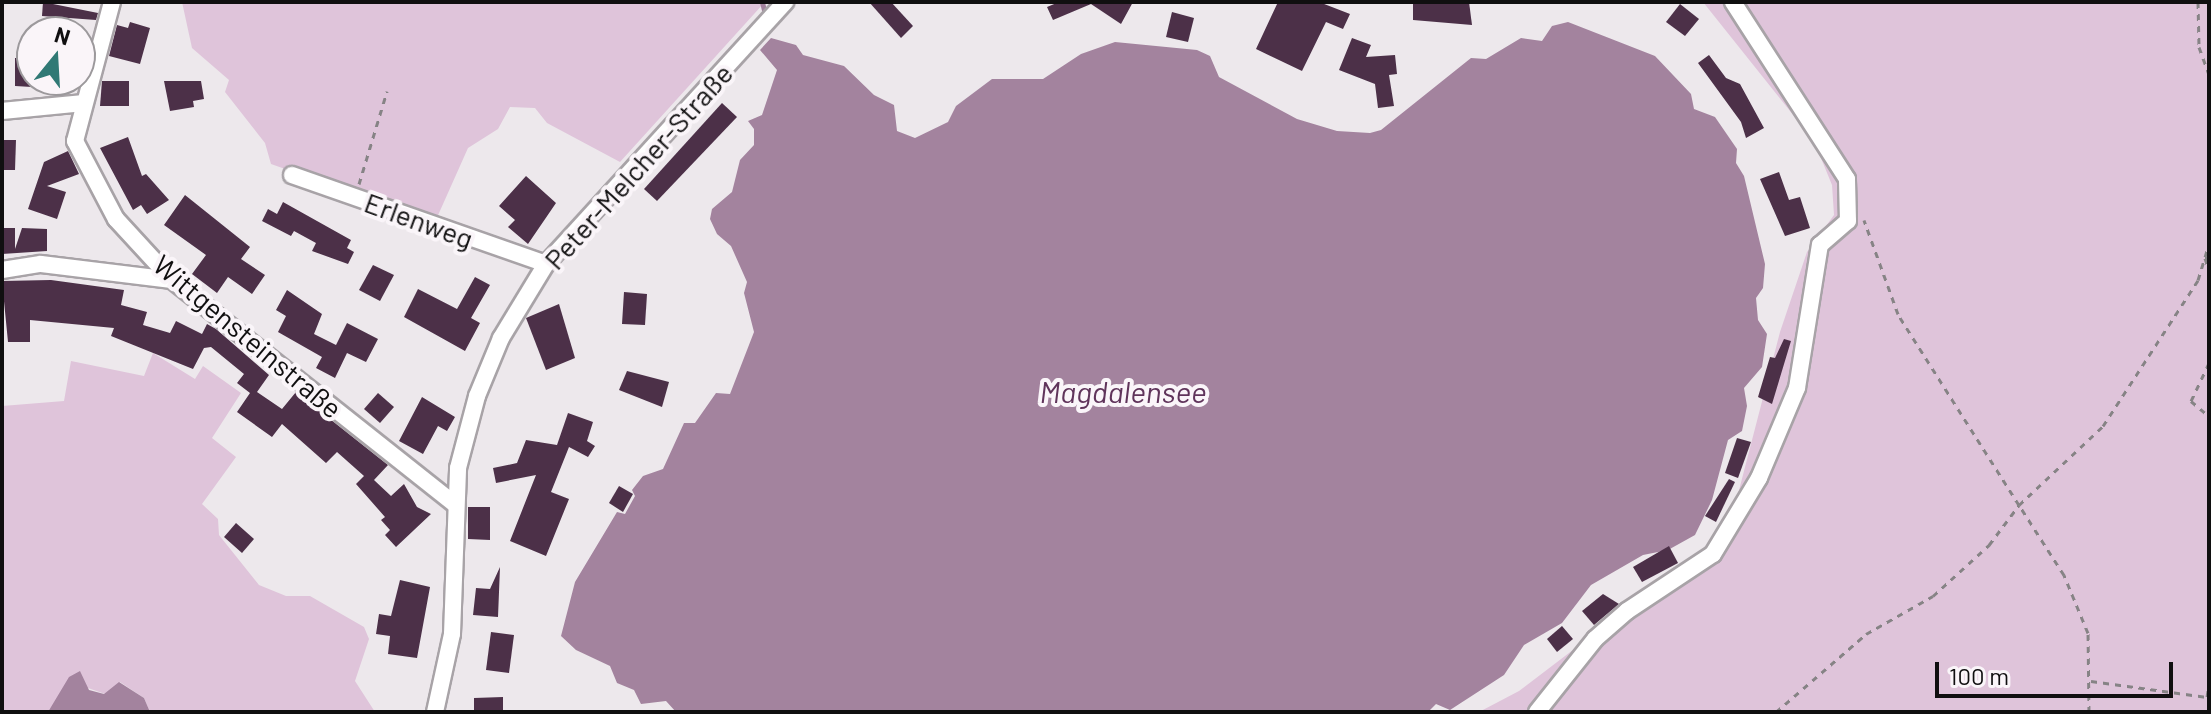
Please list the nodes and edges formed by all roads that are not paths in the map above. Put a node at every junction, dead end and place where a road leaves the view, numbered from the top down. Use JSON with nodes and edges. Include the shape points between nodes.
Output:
{"nodes":[{"id":1,"x":112,"y":2,"type":"edge"},
{"id":2,"x":1733,"y":2,"type":"edge"},
{"id":3,"x":781,"y":6,"type":"edge"},
{"id":4,"x":84,"y":103,"type":"junction"},
{"id":5,"x":2,"y":111,"type":"edge"},
{"id":6,"x":292,"y":175,"type":"dead end"},
{"id":7,"x":546,"y":264,"type":"junction"},
{"id":8,"x":2,"y":270,"type":"edge"},
{"id":9,"x":172,"y":280,"type":"junction"},
{"id":10,"x":455,"y":504,"type":"junction"},
{"id":11,"x":435,"y":712,"type":"edge"},
{"id":12,"x":1537,"y":712,"type":"edge"}],
"edges":[{"from":1,"to":4,"type":"street","name":"Wittgensteinstraße"},
{"from":2,"to":12,"type":"street","via":[[1847,179],[1848,221],[1820,245],[1797,388],[1759,478],[1713,554],[1627,611],[1595,639]]},
{"from":3,"to":7,"type":"street","name":"Peter-Melcher-Straße"},
{"from":4,"to":5,"type":"street"},
{"from":4,"to":9,"type":"street","name":"Wittgensteinstraße","via":[[75,141],[92,182],[116,219]]},
{"from":6,"to":7,"type":"street","name":"Erlenweg"},
{"from":7,"to":10,"type":"street","name":"Peter-Melcher-Straße","via":[[501,338],[477,396],[458,468]]},
{"from":8,"to":9,"type":"street","via":[[41,264]]},
{"from":9,"to":10,"type":"street","name":"Wittgensteinstraße"},
{"from":10,"to":11,"type":"street","name":"Peter-Melcher-Straße","via":[[452,634]]}]}
